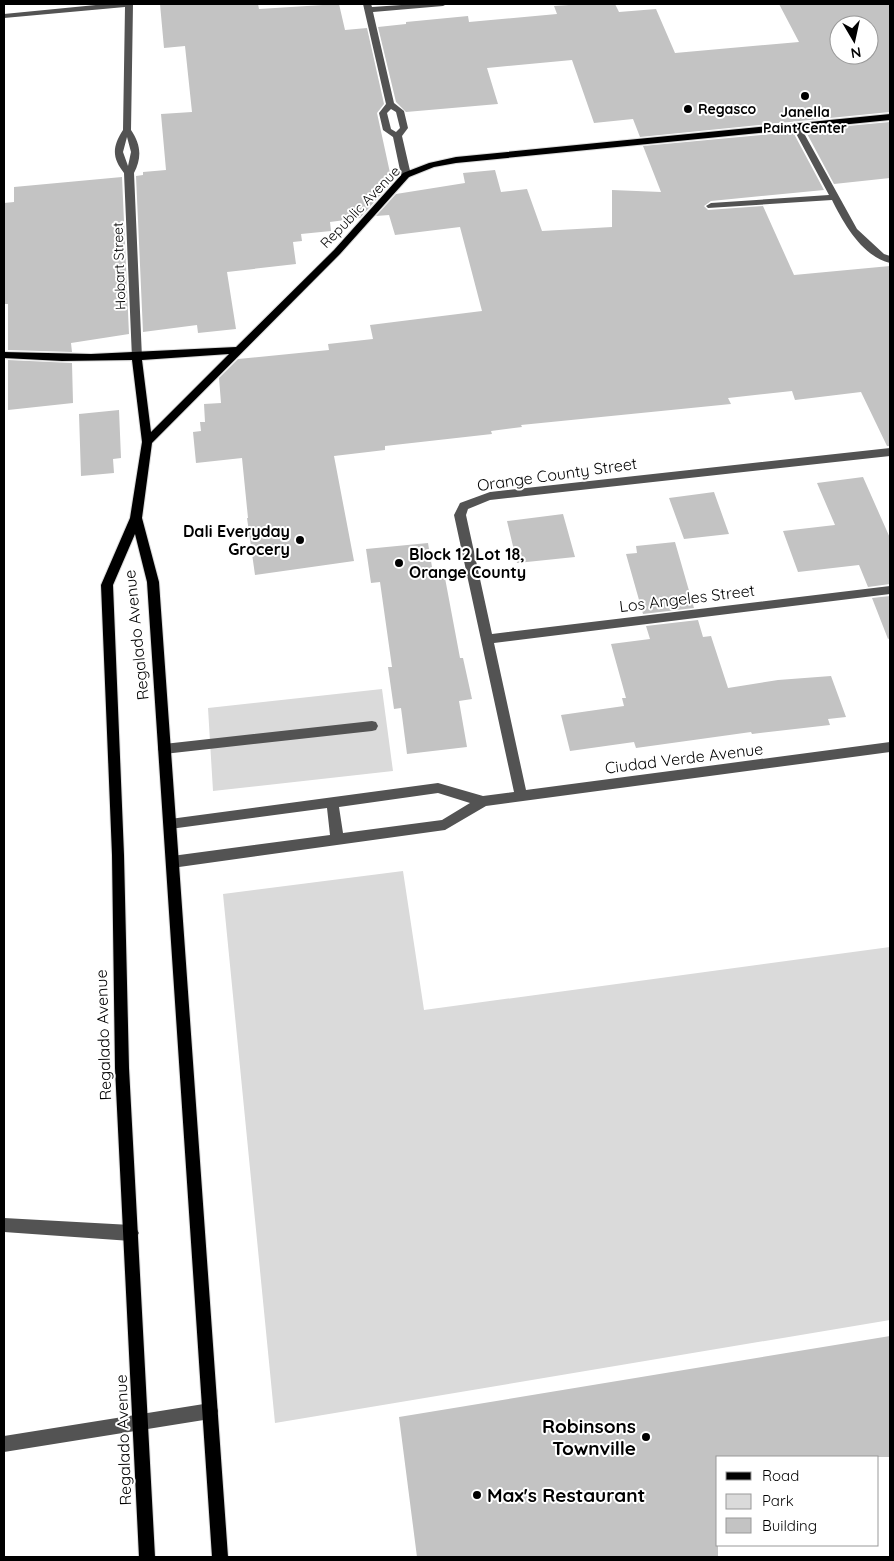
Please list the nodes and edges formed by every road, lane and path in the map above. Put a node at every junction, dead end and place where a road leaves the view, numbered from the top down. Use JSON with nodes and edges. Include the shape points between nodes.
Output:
{"nodes":[{"id":1,"x":129,"y":4,"type":"edge"},
{"id":2,"x":443,"y":4,"type":"edge"},
{"id":3,"x":368,"y":7,"type":"edge"},
{"id":4,"x":4,"y":16,"type":"edge"},
{"id":5,"x":390,"y":104,"type":"junction"},
{"id":6,"x":890,"y":117,"type":"edge"},
{"id":7,"x":796,"y":126,"type":"junction"},
{"id":8,"x":126,"y":130,"type":"junction"},
{"id":9,"x":397,"y":136,"type":"junction"},
{"id":10,"x":129,"y":173,"type":"junction"},
{"id":11,"x":406,"y":176,"type":"junction"},
{"id":12,"x":834,"y":197,"type":"junction"},
{"id":13,"x":711,"y":206,"type":"dead end"},
{"id":14,"x":890,"y":260,"type":"edge"},
{"id":15,"x":236,"y":350,"type":"junction"},
{"id":16,"x":4,"y":355,"type":"edge"},
{"id":17,"x":137,"y":358,"type":"junction"},
{"id":18,"x":147,"y":442,"type":"junction"},
{"id":19,"x":890,"y":452,"type":"edge"},
{"id":20,"x":136,"y":518,"type":"junction"},
{"id":21,"x":890,"y":590,"type":"edge"},
{"id":22,"x":487,"y":639,"type":"junction"},
{"id":23,"x":372,"y":726,"type":"dead end"},
{"id":24,"x":890,"y":747,"type":"edge"},
{"id":25,"x":164,"y":749,"type":"junction"},
{"id":26,"x":521,"y":796,"type":"junction"},
{"id":27,"x":483,"y":801,"type":"junction"},
{"id":28,"x":332,"y":802,"type":"junction"},
{"id":29,"x":170,"y":824,"type":"junction"},
{"id":30,"x":337,"y":839,"type":"junction"},
{"id":31,"x":172,"y":862,"type":"junction"},
{"id":32,"x":4,"y":1225,"type":"edge"},
{"id":33,"x":131,"y":1233,"type":"junction"},
{"id":34,"x":210,"y":1411,"type":"junction"},
{"id":35,"x":141,"y":1422,"type":"junction"},
{"id":36,"x":4,"y":1444,"type":"edge"},
{"id":37,"x":147,"y":1557,"type":"edge"},
{"id":38,"x":220,"y":1557,"type":"edge"}],
"edges":[{"from":1,"to":4,"type":"street"},
{"from":1,"to":8,"type":"street","name":"Hobart Street"},
{"from":2,"to":3,"type":"street"},
{"from":3,"to":5,"type":"street"},
{"from":5,"to":9,"type":"street","via":[[384,112],[387,130]]},
{"from":5,"to":9,"type":"street","via":[[400,111],[404,128]]},
{"from":6,"to":7,"type":"main road","name":"Republic Avenue"},
{"from":7,"to":11,"type":"main road","name":"Republic Avenue","via":[[456,160],[432,165]]},
{"from":7,"to":12,"type":"street"},
{"from":8,"to":10,"type":"street","name":"Hobart Street","via":[[137,151]]},
{"from":8,"to":10,"type":"street","name":"Hobart Street","via":[[117,152],[120,164]]},
{"from":9,"to":11,"type":"street"},
{"from":10,"to":17,"type":"street","name":"Hobart Street"},
{"from":11,"to":15,"type":"main road","name":"Republic Avenue","via":[[337,252]]},
{"from":12,"to":13,"type":"street"},
{"from":12,"to":14,"type":"street","via":[[853,232]]},
{"from":15,"to":17,"type":"main road"},
{"from":15,"to":18,"type":"main road"},
{"from":16,"to":17,"type":"main road"},
{"from":17,"to":18,"type":"main road","name":"Regalado Avenue"},
{"from":18,"to":20,"type":"main road","name":"Regalado Avenue"},
{"from":19,"to":22,"type":"street","name":"Orange County Street","via":[[476,500],[464,506],[460,515]]},
{"from":20,"to":25,"type":"main road","name":"Regalado Avenue","via":[[153,582]]},
{"from":20,"to":33,"type":"main road","name":"Regalado Avenue","via":[[107,585],[118,856],[122,1068]]},
{"from":21,"to":22,"type":"street","name":"Los Angeles Street"},
{"from":22,"to":26,"type":"street","name":"Orange County Street"},
{"from":23,"to":25,"type":"street"},
{"from":24,"to":26,"type":"street","name":"Ciudad Verde Avenue"},
{"from":25,"to":29,"type":"main road","name":"Regalado Avenue"},
{"from":26,"to":27,"type":"street","name":"Ciudad Verde Avenue"},
{"from":27,"to":28,"type":"street","name":"Ciudad Verde Avenue","via":[[438,788]]},
{"from":27,"to":30,"type":"street","name":"Ciudad Verde Avenue","via":[[445,824]]},
{"from":28,"to":29,"type":"street","name":"Ciudad Verde Avenue"},
{"from":28,"to":30,"type":"street"},
{"from":29,"to":31,"type":"main road","name":"Regalado Avenue"},
{"from":30,"to":31,"type":"street","name":"Ciudad Verde Avenue"},
{"from":31,"to":34,"type":"main road","name":"Regalado Avenue"},
{"from":32,"to":33,"type":"street"},
{"from":33,"to":35,"type":"main road","name":"Regalado Avenue"},
{"from":34,"to":35,"type":"street"},
{"from":34,"to":38,"type":"main road","name":"Regalado Avenue"},
{"from":35,"to":36,"type":"street"},
{"from":35,"to":37,"type":"main road","name":"Regalado Avenue"}]}
